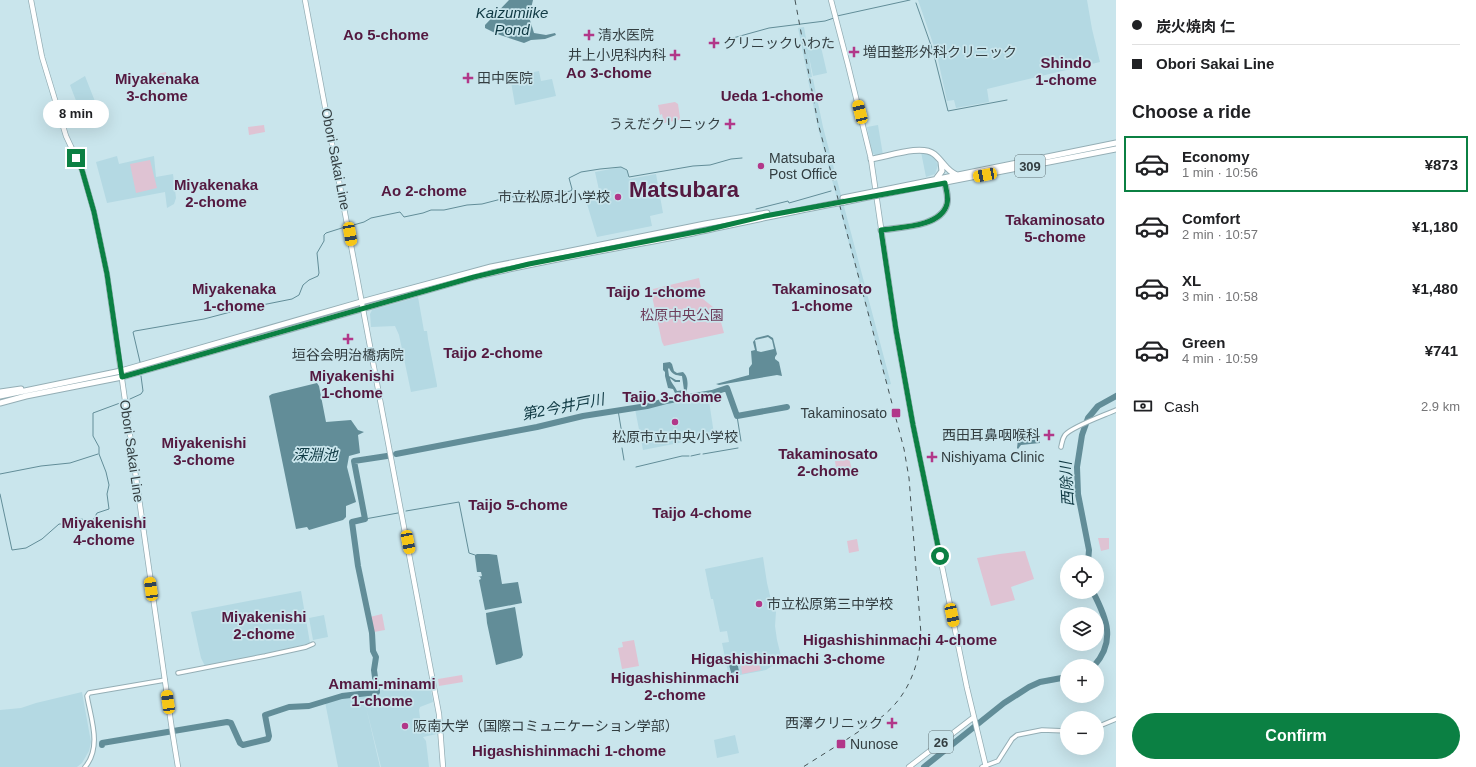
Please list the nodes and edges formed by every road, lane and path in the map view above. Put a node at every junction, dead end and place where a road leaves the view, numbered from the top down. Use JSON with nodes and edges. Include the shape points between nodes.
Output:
{"nodes":[{"id":1,"x":31,"y":0,"type":"edge"},
{"id":2,"x":305,"y":0,"type":"edge"},
{"id":3,"x":831,"y":0,"type":"edge"},
{"id":4,"x":1116,"y":143,"type":"edge"},
{"id":5,"x":1116,"y":149,"type":"edge"},
{"id":6,"x":871,"y":159,"type":"junction"},
{"id":7,"x":941,"y":161,"type":"junction"},
{"id":8,"x":957,"y":175,"type":"junction"},
{"id":9,"x":935,"y":180,"type":"junction"},
{"id":10,"x":945,"y":183,"type":"junction"},
{"id":11,"x":879,"y":193,"type":"junction"},
{"id":12,"x":881,"y":230,"type":"junction"},
{"id":13,"x":362,"y":305,"type":"junction"},
{"id":14,"x":122,"y":374,"type":"junction"},
{"id":15,"x":0,"y":392,"type":"edge"},
{"id":16,"x":26,"y":393,"type":"junction"},
{"id":17,"x":0,"y":396,"type":"edge"},
{"id":18,"x":0,"y":400,"type":"edge"},
{"id":19,"x":0,"y":403,"type":"edge"},
{"id":20,"x":1116,"y":410,"type":"edge"},
{"id":21,"x":1061,"y":447,"type":"dead end"},
{"id":22,"x":312,"y":644,"type":"dead end"},
{"id":23,"x":178,"y":673,"type":"dead end"},
{"id":24,"x":165,"y":680,"type":"junction"},
{"id":25,"x":974,"y":717,"type":"junction"},
{"id":26,"x":1116,"y":719,"type":"edge"},
{"id":27,"x":1104,"y":724,"type":"edge"},
{"id":28,"x":1060,"y":731,"type":"edge"},
{"id":29,"x":985,"y":766,"type":"edge"},
{"id":30,"x":85,"y":767,"type":"edge"},
{"id":31,"x":178,"y":767,"type":"edge"},
{"id":32,"x":443,"y":767,"type":"edge"},
{"id":33,"x":909,"y":767,"type":"edge"}],
"edges":[{"from":1,"to":14,"type":"main road","name":"Obori Sakai Line","via":[[42,58],[66,136],[82,170],[94,212],[107,274]]},
{"from":2,"to":13,"type":"main road","name":"Obori Sakai Line"},
{"from":3,"to":6,"type":"main road"},
{"from":4,"to":8,"type":"highway","number":"309"},
{"from":5,"to":10,"type":"highway","number":"309"},
{"from":6,"to":7,"type":"highway","via":[[921,150],[932,153]]},
{"from":6,"to":12,"type":"main road"},
{"from":7,"to":8,"type":"highway","via":[[951,173]]},
{"from":7,"to":9,"type":"highway","via":[[942,171]]},
{"from":8,"to":9,"type":"highway","number":"309"},
{"from":9,"to":11,"type":"highway","number":"309"},
{"from":10,"to":11,"type":"highway","number":"309"},
{"from":10,"to":12,"type":"highway","via":[[947,203],[937,218]]},
{"from":11,"to":13,"type":"highway","number":"309","bridge":true,"via":[[529,264]]},
{"from":12,"to":25,"type":"main road","via":[[913,425]]},
{"from":13,"to":14,"type":"highway","number":"309"},
{"from":13,"to":32,"type":"main road","name":"Obori Sakai Line","via":[[439,714]]},
{"from":14,"to":16,"type":"highway","number":"309"},
{"from":14,"to":24,"type":"main road","name":"Obori Sakai Line"},
{"from":15,"to":16,"type":"highway","number":"309","via":[[21,389]]},
{"from":16,"to":17,"type":"highway"},
{"from":16,"to":18,"type":"highway"},
{"from":16,"to":19,"type":"highway","number":"309"},
{"from":20,"to":21,"type":"street","via":[[1066,433]]},
{"from":22,"to":23,"type":"street"},
{"from":24,"to":30,"type":"street","via":[[89,693],[87,696],[95,746],[91,761]]},
{"from":24,"to":31,"type":"main road","name":"Obori Sakai Line"},
{"from":25,"to":29,"type":"main road"},
{"from":25,"to":33,"type":"main road","number":"26"},
{"from":26,"to":27,"type":"street"},
{"from":28,"to":29,"type":"street","via":[[1042,730],[1017,735],[998,761]]}]}
